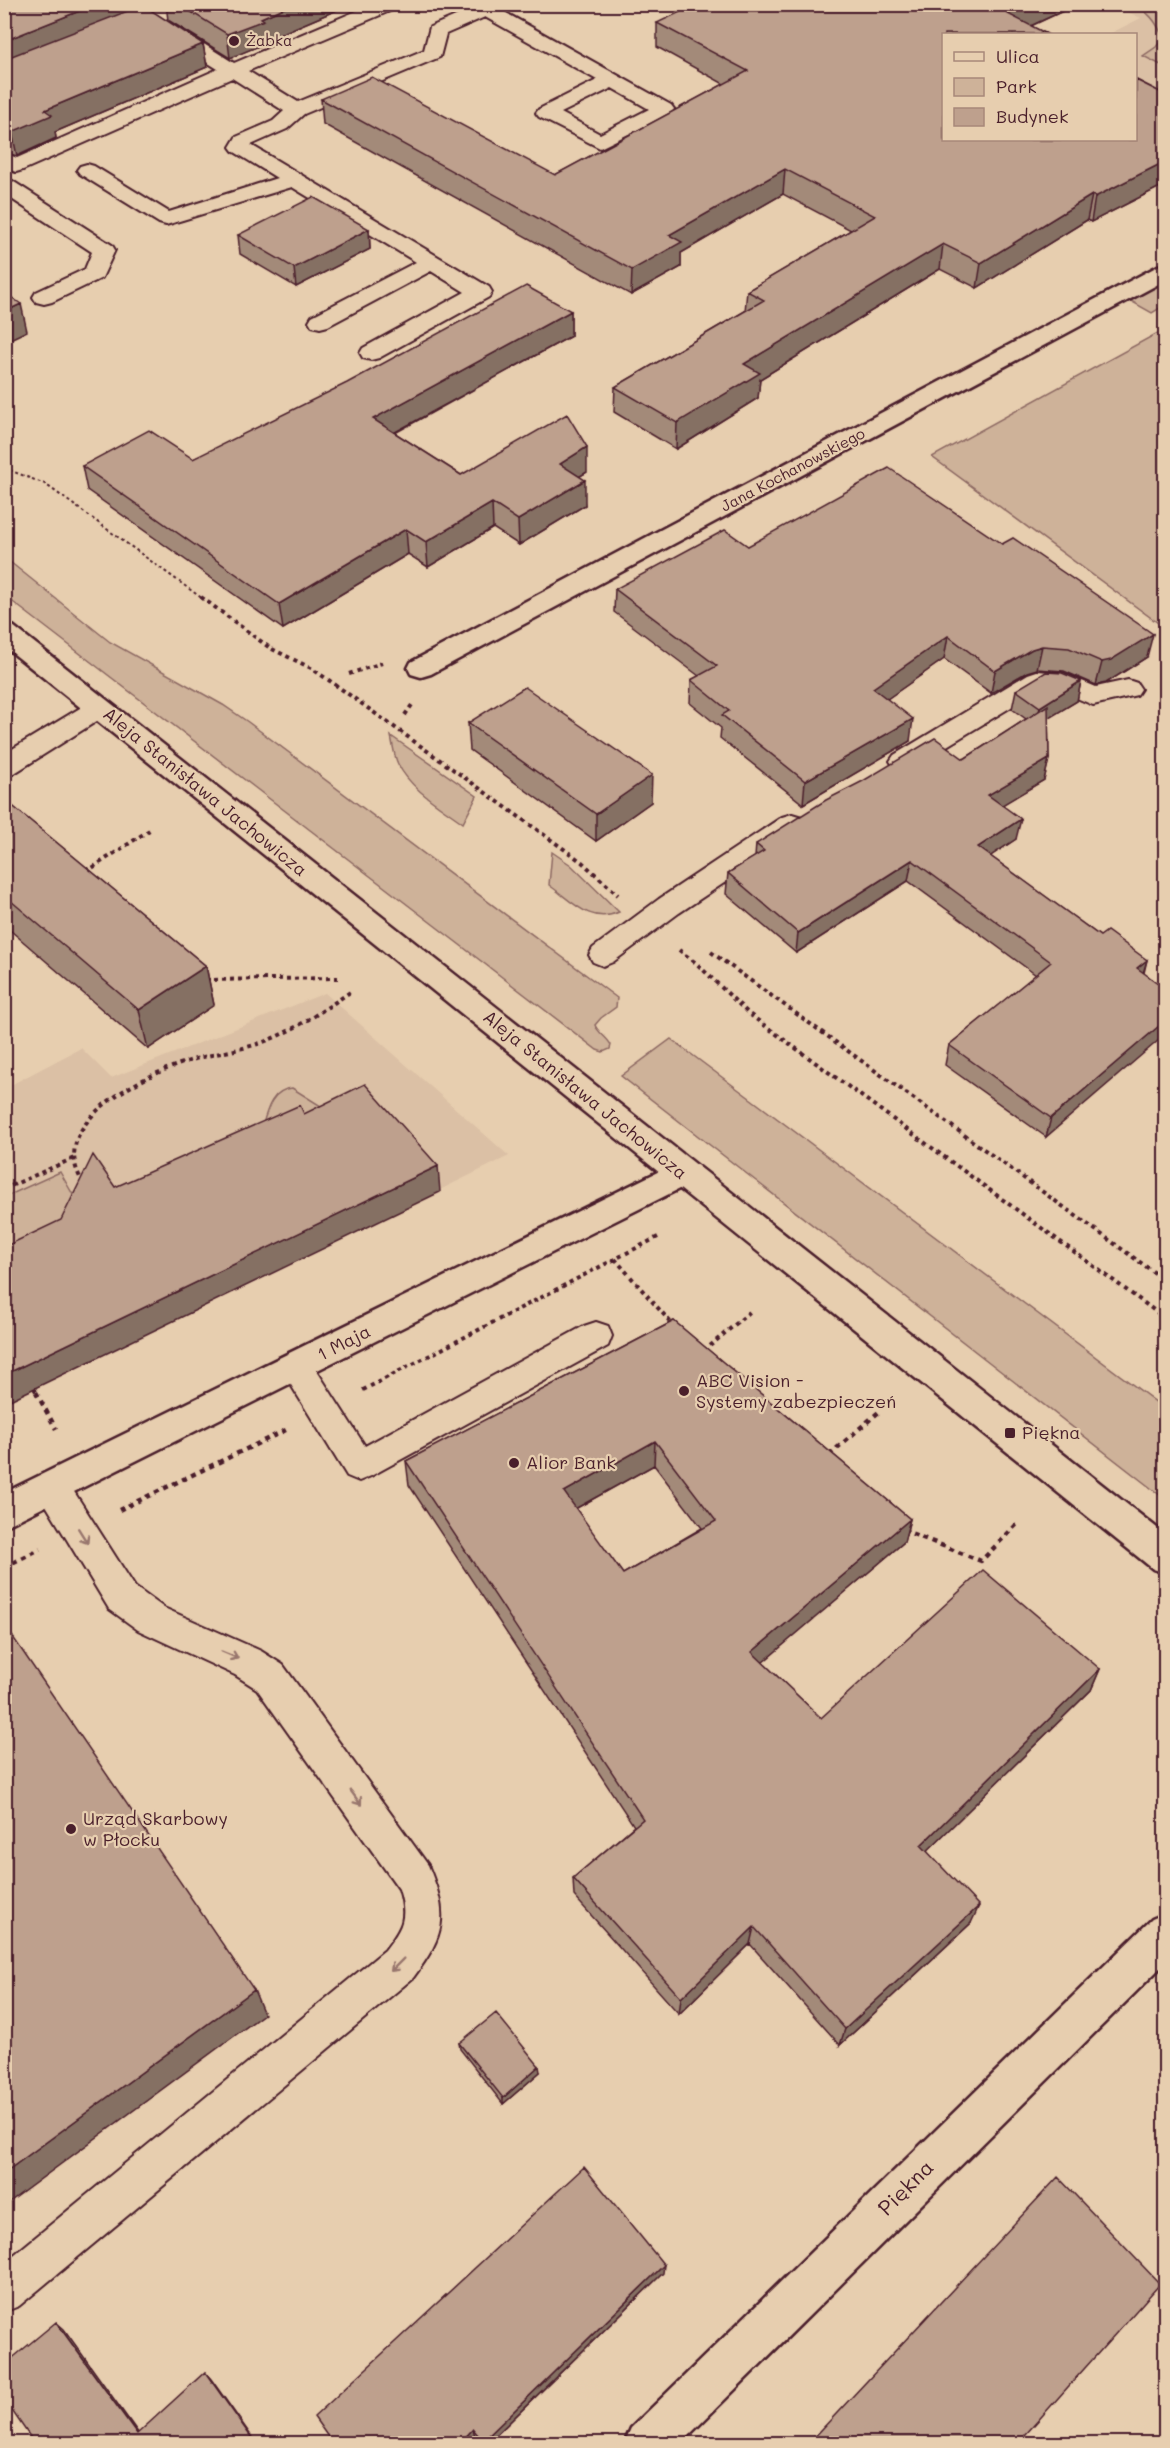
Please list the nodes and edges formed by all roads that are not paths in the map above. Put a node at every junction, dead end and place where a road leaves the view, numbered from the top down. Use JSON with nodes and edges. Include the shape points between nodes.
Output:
{"nodes":[{"id":1,"x":185,"y":4,"type":"edge"},
{"id":2,"x":390,"y":4,"type":"edge"},
{"id":3,"x":482,"y":7,"type":"edge"},
{"id":4,"x":149,"y":19,"type":"junction"},
{"id":5,"x":93,"y":41,"type":"edge"},
{"id":6,"x":233,"y":70,"type":"junction"},
{"id":7,"x":613,"y":80,"type":"junction"},
{"id":8,"x":297,"y":111,"type":"junction"},
{"id":9,"x":4,"y":159,"type":"edge"},
{"id":10,"x":87,"y":170,"type":"dead end"},
{"id":11,"x":291,"y":179,"type":"junction"},
{"id":12,"x":4,"y":184,"type":"edge"},
{"id":13,"x":431,"y":263,"type":"junction"},
{"id":14,"x":1166,"y":271,"type":"edge"},
{"id":15,"x":44,"y":297,"type":"dead end"},
{"id":16,"x":320,"y":321,"type":"dead end"},
{"id":17,"x":371,"y":353,"type":"dead end"},
{"id":18,"x":4,"y":632,"type":"edge"},
{"id":19,"x":421,"y":668,"type":"dead end"},
{"id":20,"x":1128,"y":689,"type":"dead end"},
{"id":21,"x":99,"y":708,"type":"junction"},
{"id":22,"x":4,"y":767,"type":"edge"},
{"id":23,"x":878,"y":776,"type":"edge"},
{"id":24,"x":813,"y":811,"type":"edge"},
{"id":25,"x":603,"y":956,"type":"dead end"},
{"id":26,"x":682,"y":1173,"type":"junction"},
{"id":27,"x":596,"y":1336,"type":"dead end"},
{"id":28,"x":296,"y":1367,"type":"junction"},
{"id":29,"x":52,"y":1487,"type":"junction"},
{"id":30,"x":4,"y":1511,"type":"edge"},
{"id":31,"x":1166,"y":1557,"type":"edge"},
{"id":32,"x":1166,"y":1934,"type":"edge"},
{"id":33,"x":4,"y":2291,"type":"edge"},
{"id":34,"x":647,"y":2444,"type":"edge"}],
"edges":[{"from":1,"to":4,"type":"street"},
{"from":2,"to":6,"type":"lane"},
{"from":3,"to":7,"type":"lane"},
{"from":3,"to":8,"type":"lane","via":[[438,31],[433,53]]},
{"from":4,"to":5,"type":"street"},
{"from":4,"to":6,"type":"lane"},
{"from":6,"to":8,"type":"lane"},
{"from":6,"to":9,"type":"lane","via":[[16,166]]},
{"from":7,"to":7,"type":"lane","via":[[664,109],[600,142],[546,113]]},
{"from":8,"to":11,"type":"lane","via":[[280,125],[243,141],[240,147]]},
{"from":10,"to":11,"type":"lane","via":[[166,219]]},
{"from":11,"to":13,"type":"lane"},
{"from":12,"to":15,"type":"lane","via":[[104,250],[94,273]]},
{"from":13,"to":16,"type":"lane"},
{"from":13,"to":17,"type":"lane","via":[[481,292]]},
{"from":14,"to":19,"type":"street","name":"Jana Kochanowskiego"},
{"from":18,"to":21,"type":"street","name":"Aleja Stanisława Jachowicza"},
{"from":20,"to":23,"type":"lane","via":[[1093,696],[1063,682],[1037,680]]},
{"from":21,"to":22,"type":"lane"},
{"from":21,"to":26,"type":"street","name":"Aleja Stanisława Jachowicza","via":[[579,1087]]},
{"from":24,"to":25,"type":"lane","via":[[646,922]]},
{"from":26,"to":28,"type":"street","name":"1 Maja"},
{"from":26,"to":31,"type":"street","name":"Aleja Stanisława Jachowicza"},
{"from":27,"to":28,"type":"lane","via":[[359,1466]]},
{"from":28,"to":29,"type":"street","name":"1 Maja"},
{"from":29,"to":30,"type":"street","name":"1 Maja"},
{"from":29,"to":33,"type":"lane","one_way":true,"via":[[122,1598],[151,1620],[248,1663],[270,1677],[414,1878],[423,1901],[424,1922],[416,1943],[399,1964]]},
{"from":32,"to":34,"type":"street","name":"Piękna"}]}
